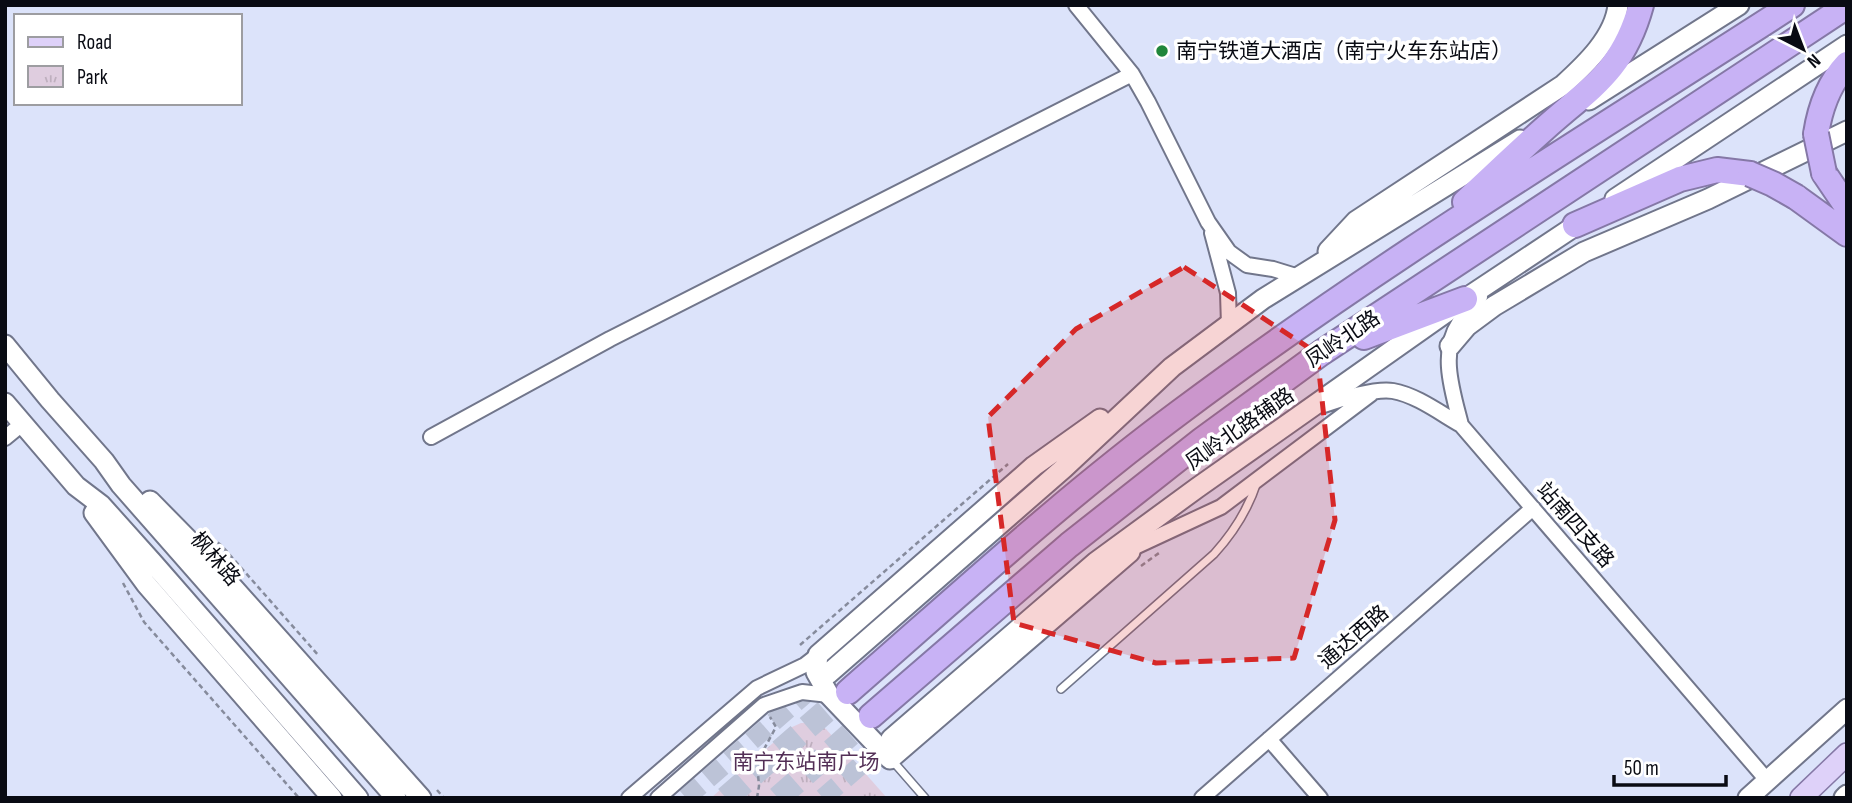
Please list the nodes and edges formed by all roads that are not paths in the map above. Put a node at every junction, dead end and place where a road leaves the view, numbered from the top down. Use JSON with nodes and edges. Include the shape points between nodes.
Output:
{"nodes":[{"id":1,"x":1076,"y":5,"type":"edge"},
{"id":2,"x":1618,"y":5,"type":"edge"},
{"id":3,"x":1641,"y":5,"type":"edge"},
{"id":4,"x":1739,"y":5,"type":"edge"},
{"id":5,"x":1791,"y":5,"type":"edge"},
{"id":6,"x":1847,"y":6,"type":"edge"},
{"id":7,"x":1847,"y":45,"type":"edge"},
{"id":8,"x":1847,"y":64,"type":"edge"},
{"id":9,"x":1132,"y":74,"type":"junction"},
{"id":10,"x":1545,"y":128,"type":"junction"},
{"id":11,"x":1847,"y":131,"type":"edge"},
{"id":12,"x":1847,"y":207,"type":"edge"},
{"id":13,"x":1208,"y":222,"type":"junction"},
{"id":14,"x":1576,"y":225,"type":"junction"},
{"id":15,"x":1847,"y":234,"type":"edge"},
{"id":16,"x":1416,"y":247,"type":"junction"},
{"id":17,"x":1506,"y":271,"type":"junction"},
{"id":18,"x":1305,"y":274,"type":"junction"},
{"id":19,"x":1465,"y":299,"type":"junction"},
{"id":20,"x":1229,"y":325,"type":"junction"},
{"id":21,"x":5,"y":345,"type":"edge"},
{"id":22,"x":1450,"y":346,"type":"junction"},
{"id":23,"x":1321,"y":353,"type":"junction"},
{"id":24,"x":1172,"y":367,"type":"junction"},
{"id":25,"x":1372,"y":393,"type":"junction"},
{"id":26,"x":5,"y":403,"type":"edge"},
{"id":27,"x":1306,"y":411,"type":"junction"},
{"id":28,"x":22,"y":424,"type":"junction"},
{"id":29,"x":1461,"y":425,"type":"junction"},
{"id":30,"x":431,"y":437,"type":"dead end"},
{"id":31,"x":5,"y":438,"type":"edge"},
{"id":32,"x":104,"y":461,"type":"junction"},
{"id":33,"x":1259,"y":477,"type":"junction"},
{"id":34,"x":76,"y":486,"type":"junction"},
{"id":35,"x":1197,"y":488,"type":"junction"},
{"id":36,"x":1533,"y":508,"type":"junction"},
{"id":37,"x":1135,"y":547,"type":"junction"},
{"id":38,"x":818,"y":655,"type":"junction"},
{"id":39,"x":828,"y":674,"type":"tunnel mouth"},
{"id":40,"x":1061,"y":690,"type":"dead end"},
{"id":41,"x":839,"y":693,"type":"junction"},
{"id":42,"x":1847,"y":709,"type":"edge"},
{"id":43,"x":871,"y":716,"type":"tunnel mouth"},
{"id":44,"x":891,"y":738,"type":"tunnel mouth"},
{"id":45,"x":1269,"y":739,"type":"junction"},
{"id":46,"x":1847,"y":754,"type":"edge"},
{"id":47,"x":890,"y":759,"type":"junction"},
{"id":48,"x":1847,"y":764,"type":"edge"},
{"id":49,"x":1766,"y":779,"type":"junction"},
{"id":50,"x":332,"y":798,"type":"edge"},
{"id":51,"x":358,"y":798,"type":"edge"},
{"id":52,"x":396,"y":798,"type":"edge"},
{"id":53,"x":421,"y":798,"type":"edge"},
{"id":54,"x":629,"y":798,"type":"edge"},
{"id":55,"x":658,"y":798,"type":"edge"},
{"id":56,"x":925,"y":798,"type":"edge"},
{"id":57,"x":1202,"y":798,"type":"edge"},
{"id":58,"x":1320,"y":798,"type":"edge"},
{"id":59,"x":1733,"y":798,"type":"edge"},
{"id":60,"x":1748,"y":798,"type":"edge"},
{"id":61,"x":1802,"y":798,"type":"edge"}],
"edges":[{"from":1,"to":9,"type":"street"},
{"from":2,"to":18,"type":"main road","via":[[1604,41],[1563,85],[1356,221]]},
{"from":3,"to":10,"type":"highway","via":[[1616,64]]},
{"from":4,"to":10,"type":"main road"},
{"from":5,"to":16,"type":"highway","name":"凤岭北路"},
{"from":6,"to":23,"type":"highway","name":"凤岭北路"},
{"from":7,"to":14,"type":"main road","name":"凤岭北路辅路"},
{"from":8,"to":12,"type":"highway","bridge":true,"via":[[1819,110],[1816,134],[1824,173]]},
{"from":9,"to":13,"type":"street"},
{"from":9,"to":30,"type":"street","via":[[610,339]]},
{"from":10,"to":16,"type":"highway"},
{"from":10,"to":18,"type":"main road"},
{"from":11,"to":22,"type":"main road","via":[[1708,199],[1584,252],[1494,306]]},
{"from":13,"to":18,"type":"street","via":[[1229,252],[1247,265]]},
{"from":13,"to":20,"type":"street","via":[[1228,293]]},
{"from":14,"to":15,"type":"highway","bridge":true,"via":[[1680,179],[1717,170],[1750,174],[1773,184]]},
{"from":14,"to":17,"type":"main road","name":"凤岭北路辅路"},
{"from":16,"to":41,"type":"highway","name":"凤岭北路","via":[[1178,413]]},
{"from":17,"to":19,"type":"main road","name":"凤岭北路辅路"},
{"from":17,"to":22,"type":"street","via":[[1458,324]]},
{"from":18,"to":20,"type":"main road"},
{"from":19,"to":23,"type":"highway"},
{"from":19,"to":27,"type":"main road","name":"凤岭北路辅路"},
{"from":20,"to":24,"type":"main road"},
{"from":21,"to":32,"type":"main road","name":"枫林路"},
{"from":22,"to":29,"type":"street","via":[[1451,387]]},
{"from":23,"to":43,"type":"highway","name":"凤岭北路","via":[[1069,545]]},
{"from":24,"to":38,"type":"main road","via":[[1034,466]]},
{"from":24,"to":39,"type":"main road"},
{"from":25,"to":27,"type":"street","name":"站南四支路"},
{"from":25,"to":29,"type":"street","name":"站南四支路","via":[[1391,390]]},
{"from":25,"to":33,"type":"street"},
{"from":26,"to":28,"type":"main road"},
{"from":27,"to":35,"type":"main road","name":"凤岭北路辅路"},
{"from":28,"to":31,"type":"street"},
{"from":28,"to":34,"type":"main road"},
{"from":29,"to":36,"type":"street","name":"站南四支路"},
{"from":32,"to":52,"type":"main road","name":"枫林路"},
{"from":32,"to":53,"type":"main road","via":[[212,564]]},
{"from":33,"to":37,"type":"street","via":[[1221,507]]},
{"from":33,"to":40,"type":"lane","via":[[1233,533],[1214,554]]},
{"from":34,"to":50,"type":"main road","via":[[146,583]]},
{"from":34,"to":51,"type":"main road","via":[[101,505]]},
{"from":35,"to":37,"type":"main road"},
{"from":35,"to":44,"type":"main road","name":"凤岭北路辅路","via":[[1096,562]]},
{"from":36,"to":45,"type":"street","name":"通达西路"},
{"from":36,"to":49,"type":"street","name":"站南四支路"},
{"from":37,"to":47,"type":"main road"},
{"from":38,"to":41,"type":"main road","via":[[816,672]]},
{"from":38,"to":54,"type":"street","via":[[757,688]]},
{"from":41,"to":47,"type":"main road"},
{"from":41,"to":55,"type":"street","via":[[802,692],[764,705]]},
{"from":42,"to":49,"type":"main road"},
{"from":45,"to":57,"type":"street","name":"通达西路"},
{"from":45,"to":58,"type":"street"},
{"from":46,"to":61,"type":"main road"},
{"from":47,"to":56,"type":"lane"},
{"from":48,"to":61,"type":"main road"},
{"from":49,"to":59,"type":"main road"},
{"from":49,"to":60,"type":"main road"}]}
